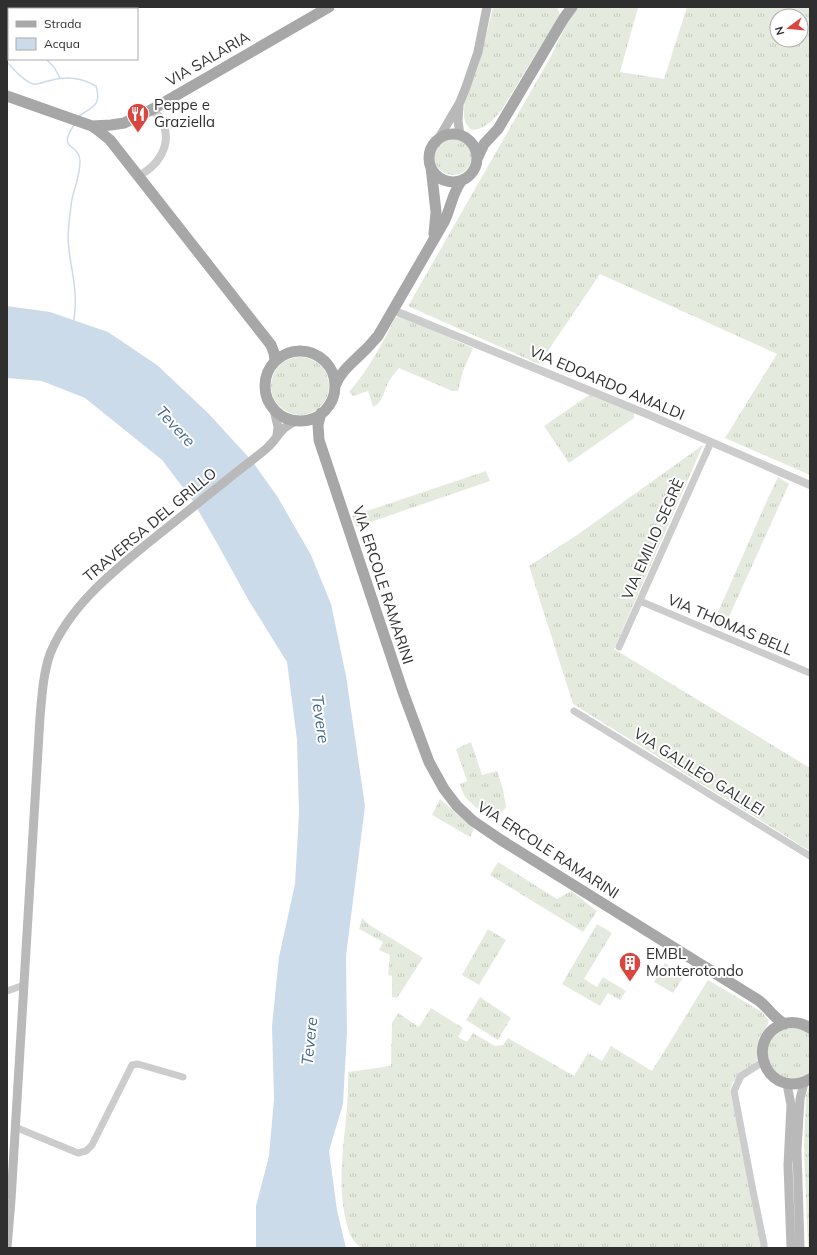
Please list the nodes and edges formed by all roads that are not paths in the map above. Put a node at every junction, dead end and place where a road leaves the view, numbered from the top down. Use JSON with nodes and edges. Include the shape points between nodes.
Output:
{"nodes":[{"id":1,"x":329,"y":7,"type":"edge"},
{"id":2,"x":487,"y":8,"type":"edge"},
{"id":3,"x":565,"y":10,"type":"edge"},
{"id":4,"x":7,"y":96,"type":"edge"},
{"id":5,"x":460,"y":102,"type":"junction"},
{"id":6,"x":151,"y":110,"type":"junction"},
{"id":7,"x":124,"y":123,"type":"junction"},
{"id":8,"x":90,"y":126,"type":"junction"},
{"id":9,"x":498,"y":128,"type":"junction"},
{"id":10,"x":464,"y":137,"type":"junction"},
{"id":11,"x":439,"y":138,"type":"junction"},
{"id":12,"x":113,"y":144,"type":"junction"},
{"id":13,"x":477,"y":159,"type":"junction"},
{"id":14,"x":431,"y":167,"type":"junction"},
{"id":15,"x":138,"y":176,"type":"junction"},
{"id":16,"x":462,"y":180,"type":"junction"},
{"id":17,"x":433,"y":240,"type":"junction"},
{"id":18,"x":393,"y":310,"type":"junction"},
{"id":19,"x":357,"y":358,"type":"junction"},
{"id":20,"x":275,"y":361,"type":"junction"},
{"id":21,"x":325,"y":362,"type":"junction"},
{"id":22,"x":335,"y":386,"type":"junction"},
{"id":23,"x":274,"y":410,"type":"junction"},
{"id":24,"x":321,"y":413,"type":"junction"},
{"id":25,"x":299,"y":420,"type":"junction"},
{"id":26,"x":277,"y":436,"type":"junction"},
{"id":27,"x":319,"y":440,"type":"junction"},
{"id":28,"x":711,"y":442,"type":"junction"},
{"id":29,"x":810,"y":484,"type":"edge"},
{"id":30,"x":640,"y":601,"type":"junction"},
{"id":31,"x":619,"y":647,"type":"dead end"},
{"id":32,"x":810,"y":673,"type":"edge"},
{"id":33,"x":574,"y":711,"type":"dead end"},
{"id":34,"x":810,"y":856,"type":"edge"},
{"id":35,"x":24,"y":985,"type":"junction"},
{"id":36,"x":7,"y":991,"type":"edge"},
{"id":37,"x":772,"y":1015,"type":"junction"},
{"id":38,"x":785,"y":1024,"type":"junction"},
{"id":39,"x":809,"y":1026,"type":"edge"},
{"id":40,"x":771,"y":1031,"type":"junction"},
{"id":41,"x":763,"y":1062,"type":"junction"},
{"id":42,"x":183,"y":1076,"type":"dead end"},
{"id":43,"x":807,"y":1081,"type":"edge"},
{"id":44,"x":786,"y":1084,"type":"junction"},
{"id":45,"x":15,"y":1127,"type":"junction"},
{"id":46,"x":7,"y":1248,"type":"edge"},
{"id":47,"x":764,"y":1248,"type":"edge"},
{"id":48,"x":790,"y":1248,"type":"edge"},
{"id":49,"x":800,"y":1248,"type":"edge"}],
"edges":[{"from":1,"to":6,"type":"main road","name":"VIA SALARIA"},
{"from":2,"to":5,"type":"main road","via":[[478,52]]},
{"from":3,"to":9,"type":"main road"},
{"from":4,"to":8,"type":"main road","name":"VIA SALARIA"},
{"from":5,"to":10,"type":"main road","via":[[458,121]]},
{"from":5,"to":11,"type":"main road"},
{"from":6,"to":7,"type":"main road","name":"VIA SALARIA"},
{"from":6,"to":15,"type":"street","via":[[162,120],[166,143],[155,164]]},
{"from":7,"to":8,"type":"main road","name":"VIA SALARIA"},
{"from":7,"to":12,"type":"main road","via":[[112,134]]},
{"from":8,"to":12,"type":"main road"},
{"from":9,"to":10,"type":"main road","via":[[481,138],[473,140]]},
{"from":9,"to":13,"type":"main road","via":[[487,140]]},
{"from":10,"to":11,"type":"main road","via":[[453,134]]},
{"from":10,"to":13,"type":"main road","via":[[474,145]]},
{"from":11,"to":14,"type":"main road","via":[[430,151]]},
{"from":12,"to":15,"type":"main road"},
{"from":13,"to":16,"type":"main road","via":[[473,172]]},
{"from":14,"to":16,"type":"main road","via":[[435,174],[448,181]]},
{"from":14,"to":17,"type":"main road","via":[[436,212]]},
{"from":15,"to":20,"type":"main road","via":[[271,345]]},
{"from":16,"to":17,"type":"main road"},
{"from":17,"to":18,"type":"main road"},
{"from":18,"to":19,"type":"main road","via":[[378,336]]},
{"from":18,"to":28,"type":"street","name":"VIA EDOARDO AMALDI"},
{"from":19,"to":21,"type":"main road","via":[[341,364]]},
{"from":19,"to":22,"type":"main road","via":[[345,370]]},
{"from":20,"to":21,"type":"main road","via":[[288,353],[302,351],[312,353]]},
{"from":20,"to":23,"type":"main road","via":[[265,380],[268,401]]},
{"from":21,"to":22,"type":"main road","via":[[331,371]]},
{"from":22,"to":24,"type":"main road","via":[[329,405]]},
{"from":23,"to":25,"type":"main road","via":[[282,416]]},
{"from":23,"to":26,"type":"main road","via":[[278,427]]},
{"from":24,"to":25,"type":"main road","name":"TRAVERSA DEL GRILLO","via":[[311,419]]},
{"from":24,"to":27,"type":"main road","name":"VIA ERCOLE RAMARINI","via":[[318,425]]},
{"from":25,"to":26,"type":"main road","name":"TRAVERSA DEL GRILLO","via":[[286,426]]},
{"from":25,"to":27,"type":"main road","name":"VIA ERCOLE RAMARINI","via":[[312,429]]},
{"from":26,"to":35,"type":"main road","name":"TRAVERSA DEL GRILLO","via":[[261,453],[111,574],[90,595],[56,642],[44,678],[40,709]]},
{"from":27,"to":37,"type":"main road","name":"VIA ERCOLE RAMARINI","via":[[403,692],[429,762],[449,797],[473,821],[501,840],[758,1000]]},
{"from":28,"to":29,"type":"street","name":"VIA EDOARDO AMALDI"},
{"from":28,"to":30,"type":"street","name":"VIA EMILIO SEGRÈ"},
{"from":30,"to":31,"type":"street","name":"VIA EMILIO SEGRÈ"},
{"from":30,"to":32,"type":"street","name":"VIA THOMAS BELL"},
{"from":33,"to":34,"type":"street","name":"VIA GALILEO GALILEI"},
{"from":35,"to":36,"type":"street"},
{"from":35,"to":45,"type":"main road","name":"TRAVERSA DEL GRILLO"},
{"from":37,"to":38,"type":"main road","name":"VIA ERCOLE RAMARINI"},
{"from":37,"to":40,"type":"main road"},
{"from":38,"to":39,"type":"main road"},
{"from":38,"to":40,"type":"main road"},
{"from":40,"to":41,"type":"main road","via":[[763,1046]]},
{"from":41,"to":44,"type":"main road","via":[[772,1076]]},
{"from":41,"to":47,"type":"street","via":[[741,1076],[734,1091]]},
{"from":42,"to":45,"type":"street","via":[[138,1064],[132,1065],[92,1145],[86,1151],[78,1153]]},
{"from":43,"to":44,"type":"main road","via":[[796,1085]]},
{"from":43,"to":49,"type":"main road","via":[[801,1094],[797,1146]]},
{"from":44,"to":48,"type":"main road","via":[[791,1108],[788,1149]]},
{"from":45,"to":46,"type":"main road","name":"TRAVERSA DEL GRILLO"}]}
